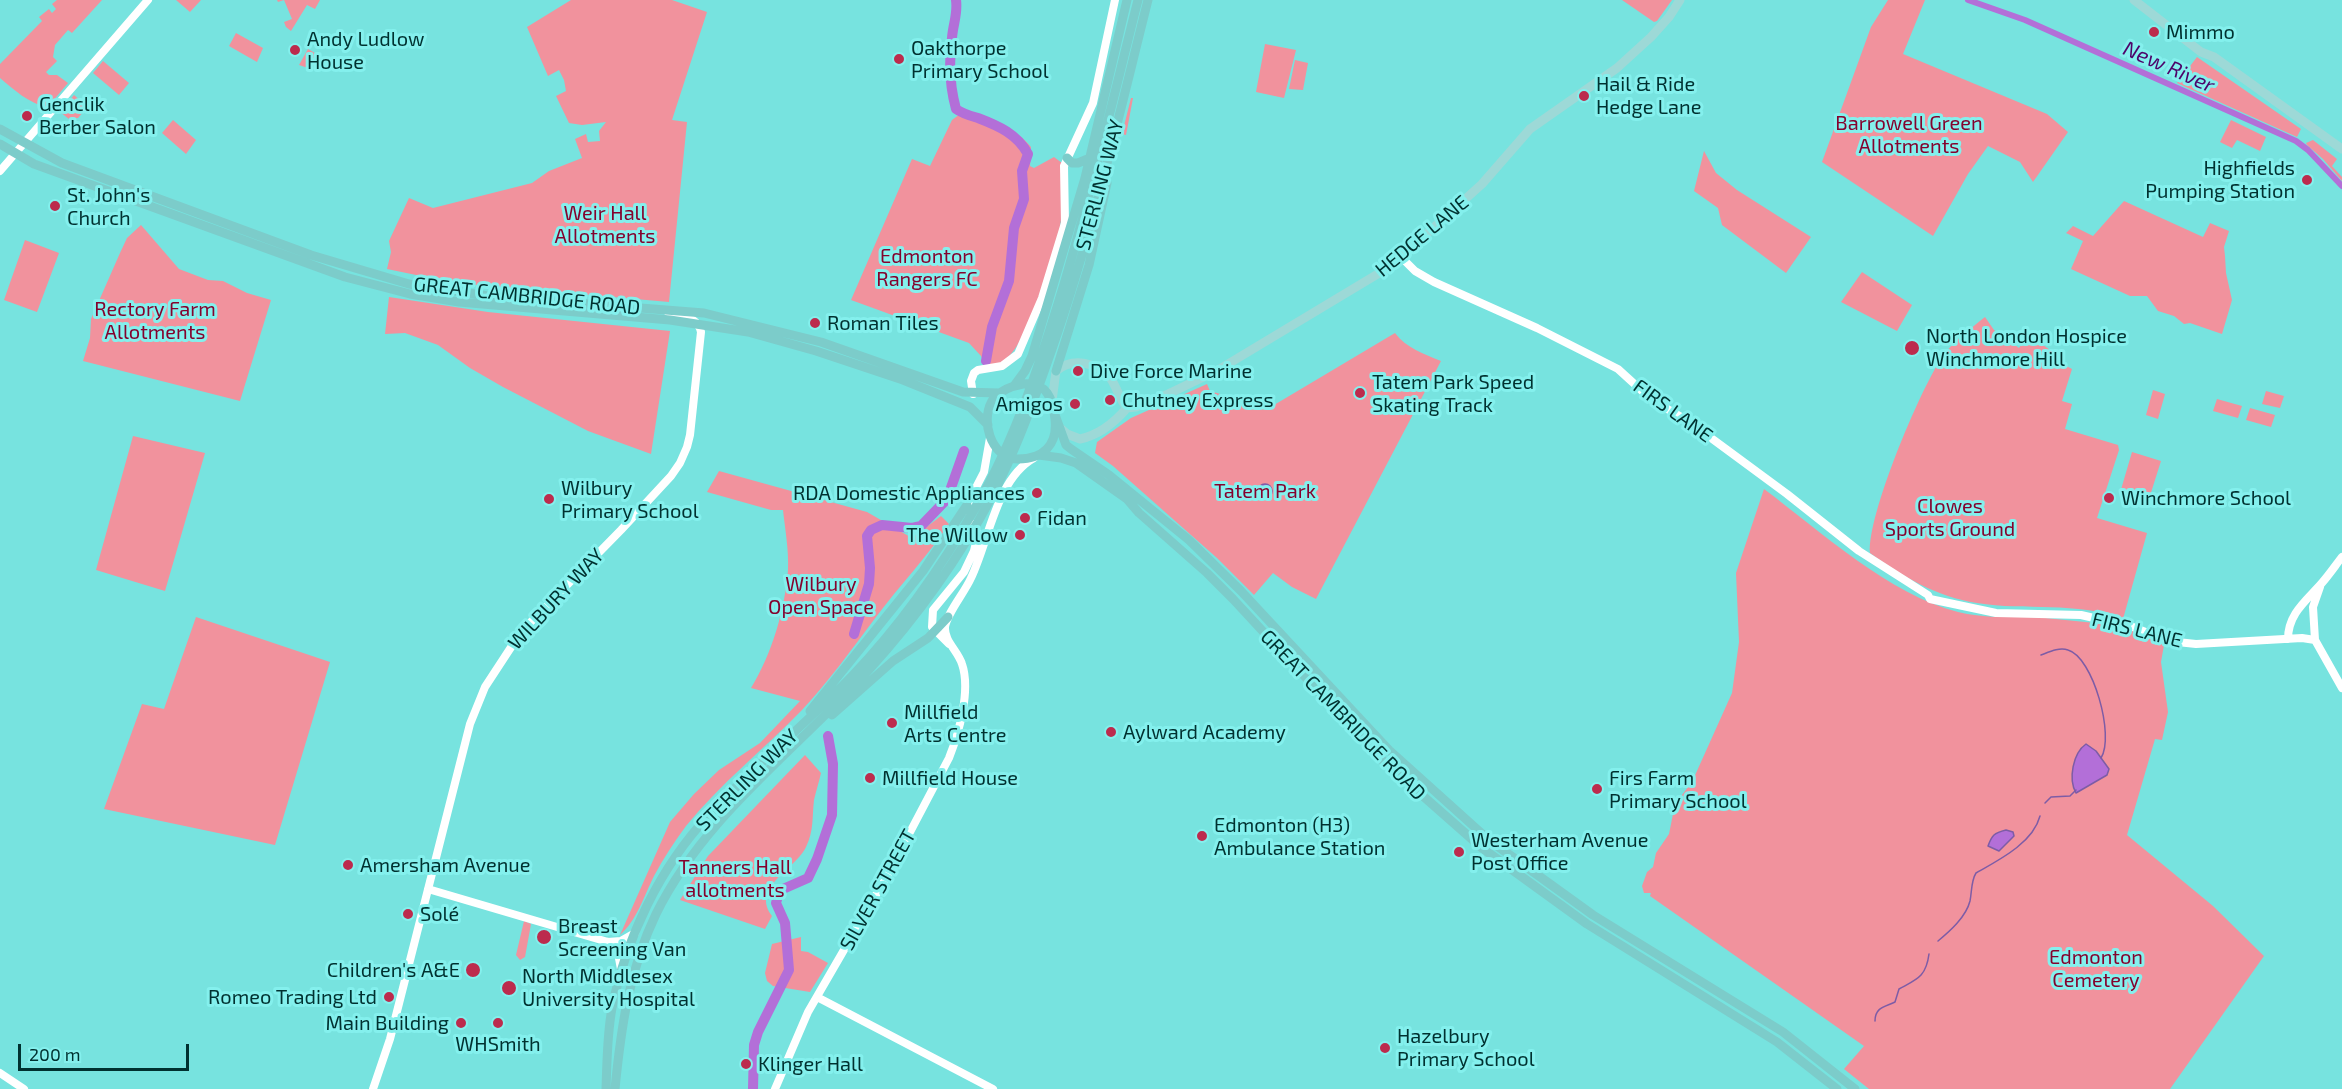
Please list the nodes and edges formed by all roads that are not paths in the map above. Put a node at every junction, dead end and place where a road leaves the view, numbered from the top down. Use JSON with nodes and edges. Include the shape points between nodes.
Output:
{"nodes":[{"id":1,"x":148,"y":0,"type":"edge"},
{"id":2,"x":1115,"y":0,"type":"edge"},
{"id":3,"x":1127,"y":0,"type":"edge"},
{"id":4,"x":1138,"y":0,"type":"edge"},
{"id":5,"x":1148,"y":0,"type":"edge"},
{"id":6,"x":1680,"y":0,"type":"edge"},
{"id":7,"x":2134,"y":0,"type":"edge"},
{"id":8,"x":0,"y":129,"type":"edge"},
{"id":9,"x":0,"y":134,"type":"edge"},
{"id":10,"x":0,"y":144,"type":"edge"},
{"id":11,"x":24,"y":144,"type":"junction"},
{"id":12,"x":2342,"y":149,"type":"edge"},
{"id":13,"x":15,"y":154,"type":"junction"},
{"id":14,"x":1109,"y":157,"type":"junction"},
{"id":15,"x":1067,"y":158,"type":"junction"},
{"id":16,"x":1090,"y":158,"type":"junction"},
{"id":17,"x":44,"y":167,"type":"junction"},
{"id":18,"x":0,"y":171,"type":"edge"},
{"id":19,"x":1402,"y":258,"type":"junction"},
{"id":20,"x":667,"y":311,"type":"junction"},
{"id":21,"x":704,"y":313,"type":"junction"},
{"id":22,"x":700,"y":325,"type":"junction"},
{"id":23,"x":729,"y":328,"type":"junction"},
{"id":24,"x":1042,"y":366,"type":"junction"},
{"id":25,"x":1056,"y":371,"type":"junction"},
{"id":26,"x":1017,"y":385,"type":"junction"},
{"id":27,"x":999,"y":393,"type":"junction"},
{"id":28,"x":973,"y":394,"type":"junction"},
{"id":29,"x":1052,"y":401,"type":"junction"},
{"id":30,"x":1127,"y":408,"type":"junction"},
{"id":31,"x":1054,"y":412,"type":"junction"},
{"id":32,"x":988,"y":425,"type":"junction"},
{"id":33,"x":1060,"y":428,"type":"junction"},
{"id":34,"x":991,"y":436,"type":"junction"},
{"id":35,"x":1037,"y":456,"type":"junction"},
{"id":36,"x":964,"y":512,"type":"junction"},
{"id":37,"x":957,"y":546,"type":"junction"},
{"id":38,"x":2342,"y":557,"type":"edge"},
{"id":39,"x":2322,"y":583,"type":"junction"},
{"id":40,"x":948,"y":617,"type":"junction"},
{"id":41,"x":935,"y":632,"type":"junction"},
{"id":42,"x":2288,"y":639,"type":"junction"},
{"id":43,"x":2315,"y":640,"type":"junction"},
{"id":44,"x":950,"y":645,"type":"junction"},
{"id":45,"x":2342,"y":688,"type":"edge"},
{"id":46,"x":782,"y":745,"type":"junction"},
{"id":47,"x":774,"y":766,"type":"junction"},
{"id":48,"x":428,"y":889,"type":"junction"},
{"id":49,"x":636,"y":932,"type":"junction"},
{"id":50,"x":608,"y":942,"type":"junction"},
{"id":51,"x":621,"y":974,"type":"junction"},
{"id":52,"x":818,"y":997,"type":"junction"},
{"id":53,"x":620,"y":1045,"type":"junction"},
{"id":54,"x":0,"y":1073,"type":"edge"},
{"id":55,"x":24,"y":1089,"type":"edge"},
{"id":56,"x":373,"y":1089,"type":"edge"},
{"id":57,"x":606,"y":1089,"type":"edge"},
{"id":58,"x":615,"y":1089,"type":"edge"},
{"id":59,"x":621,"y":1089,"type":"edge"},
{"id":60,"x":775,"y":1089,"type":"edge"},
{"id":61,"x":993,"y":1089,"type":"edge"},
{"id":62,"x":1837,"y":1089,"type":"edge"},
{"id":63,"x":1856,"y":1089,"type":"edge"}],
"edges":[{"from":1,"to":11,"type":"street"},
{"from":2,"to":15,"type":"street","via":[[1095,96]]},
{"from":3,"to":16,"type":"highway"},
{"from":4,"to":24,"type":"highway","name":"STERLING WAY"},
{"from":5,"to":14,"type":"highway","name":"STERLING WAY"},
{"from":6,"to":19,"type":"main road","name":"HEDGE LANE","via":[[1666,21],[1617,68],[1530,129],[1482,184]]},
{"from":7,"to":12,"type":"main road","via":[[2201,52],[2214,57]]},
{"from":8,"to":11,"type":"highway","name":"GREAT CAMBRIDGE ROAD"},
{"from":9,"to":13,"type":"highway","via":[[17,147]]},
{"from":10,"to":13,"type":"highway","name":"GREAT CAMBRIDGE ROAD"},
{"from":11,"to":13,"type":"street"},
{"from":11,"to":17,"type":"highway","via":[[24,150]]},
{"from":11,"to":20,"type":"highway","name":"GREAT CAMBRIDGE ROAD","via":[[62,163],[311,255],[409,284],[488,296]]},
{"from":13,"to":17,"type":"highway","name":"GREAT CAMBRIDGE ROAD"},
{"from":13,"to":18,"type":"street"},
{"from":14,"to":24,"type":"highway","name":"STERLING WAY","via":[[1080,261]]},
{"from":14,"to":25,"type":"highway","via":[[1095,245]]},
{"from":15,"to":16,"type":"highway","via":[[1072,163]]},
{"from":15,"to":28,"type":"street","via":[[1063,173],[1063,231],[1025,340],[1007,364],[974,373]]},
{"from":16,"to":26,"type":"highway","via":[[1029,365]]},
{"from":17,"to":22,"type":"highway","name":"GREAT CAMBRIDGE ROAD","via":[[329,273],[401,292],[469,303]]},
{"from":19,"to":30,"type":"main road","name":"HEDGE LANE","via":[[1218,370],[1166,395]]},
{"from":19,"to":42,"type":"street","name":"FIRS LANE","via":[[1434,282],[1618,369],[1652,400],[1688,421],[1864,555],[1928,595],[1996,613],[2081,615],[2133,627],[2168,641],[2196,644]]},
{"from":20,"to":21,"type":"highway","name":"GREAT CAMBRIDGE ROAD"},
{"from":20,"to":22,"type":"street"},
{"from":21,"to":23,"type":"highway"},
{"from":21,"to":28,"type":"highway","name":"GREAT CAMBRIDGE ROAD","via":[[821,342]]},
{"from":22,"to":23,"type":"highway","name":"GREAT CAMBRIDGE ROAD"},
{"from":22,"to":48,"type":"street","name":"WILBURY WAY","via":[[690,435],[684,455],[671,476],[521,632],[492,674],[470,724]]},
{"from":23,"to":32,"type":"highway","name":"GREAT CAMBRIDGE ROAD","via":[[903,380],[970,407]]},
{"from":24,"to":37,"type":"highway","via":[[1015,449],[979,520]]},
{"from":25,"to":29,"type":"main road"},
{"from":25,"to":30,"type":"main road","via":[[1072,363],[1092,366],[1111,380]]},
{"from":26,"to":27,"type":"highway"},
{"from":26,"to":29,"type":"highway","via":[[1033,384],[1046,391]]},
{"from":27,"to":28,"type":"highway","name":"GREAT CAMBRIDGE ROAD"},
{"from":27,"to":32,"type":"highway","via":[[990,407]]},
{"from":29,"to":31,"type":"highway"},
{"from":30,"to":33,"type":"main road","name":"HEDGE LANE","via":[[1107,427],[1086,438],[1076,438]]},
{"from":31,"to":33,"type":"highway"},
{"from":31,"to":35,"type":"highway","via":[[1055,438]]},
{"from":32,"to":34,"type":"highway"},
{"from":33,"to":63,"type":"highway","name":"GREAT CAMBRIDGE ROAD","via":[[1066,445],[1075,453],[1109,475],[1189,540],[1389,750],[1489,840],[1593,915],[1783,1032]]},
{"from":34,"to":35,"type":"highway","via":[[1004,455],[1019,459]]},
{"from":34,"to":36,"type":"street","via":[[984,472]]},
{"from":35,"to":40,"type":"street","via":[[1018,469],[1007,487],[974,573]]},
{"from":35,"to":62,"type":"highway","name":"GREAT CAMBRIDGE ROAD","via":[[1076,463],[1127,499],[1233,599],[1381,759],[1475,843],[1587,924],[1777,1042]]},
{"from":36,"to":41,"type":"street","via":[[978,534],[974,551],[964,572],[933,610],[931,622]]},
{"from":36,"to":46,"type":"highway","via":[[923,571]]},
{"from":37,"to":46,"type":"highway","name":"STERLING WAY","via":[[873,654]]},
{"from":37,"to":47,"type":"highway","name":"STERLING WAY","via":[[920,609],[882,656]]},
{"from":38,"to":39,"type":"street"},
{"from":39,"to":42,"type":"street","via":[[2297,609]]},
{"from":39,"to":43,"type":"street","via":[[2313,607]]},
{"from":40,"to":41,"type":"highway"},
{"from":40,"to":44,"type":"street","via":[[945,630]]},
{"from":41,"to":44,"type":"street"},
{"from":41,"to":47,"type":"highway","via":[[880,672]]},
{"from":42,"to":43,"type":"street","name":"FIRS LANE"},
{"from":43,"to":45,"type":"street"},
{"from":44,"to":52,"type":"street","name":"SILVER STREET","via":[[961,660],[966,686],[954,744],[899,855]]},
{"from":46,"to":49,"type":"highway","name":"STERLING WAY","via":[[690,836],[661,880]]},
{"from":47,"to":53,"type":"highway","name":"STERLING WAY","via":[[712,828],[670,888],[637,961]]},
{"from":48,"to":50,"type":"street"},
{"from":48,"to":56,"type":"street","name":"WILBURY WAY","via":[[390,1039]]},
{"from":49,"to":50,"type":"street","via":[[621,941]]},
{"from":49,"to":51,"type":"highway","name":"STERLING WAY"},
{"from":50,"to":51,"type":"street","via":[[618,952]]},
{"from":51,"to":57,"type":"highway","name":"STERLING WAY","via":[[610,1022]]},
{"from":52,"to":60,"type":"street","name":"SILVER STREET"},
{"from":52,"to":61,"type":"street"},
{"from":53,"to":58,"type":"highway","name":"STERLING WAY"},
{"from":53,"to":59,"type":"highway"},
{"from":54,"to":55,"type":"street"}]}
